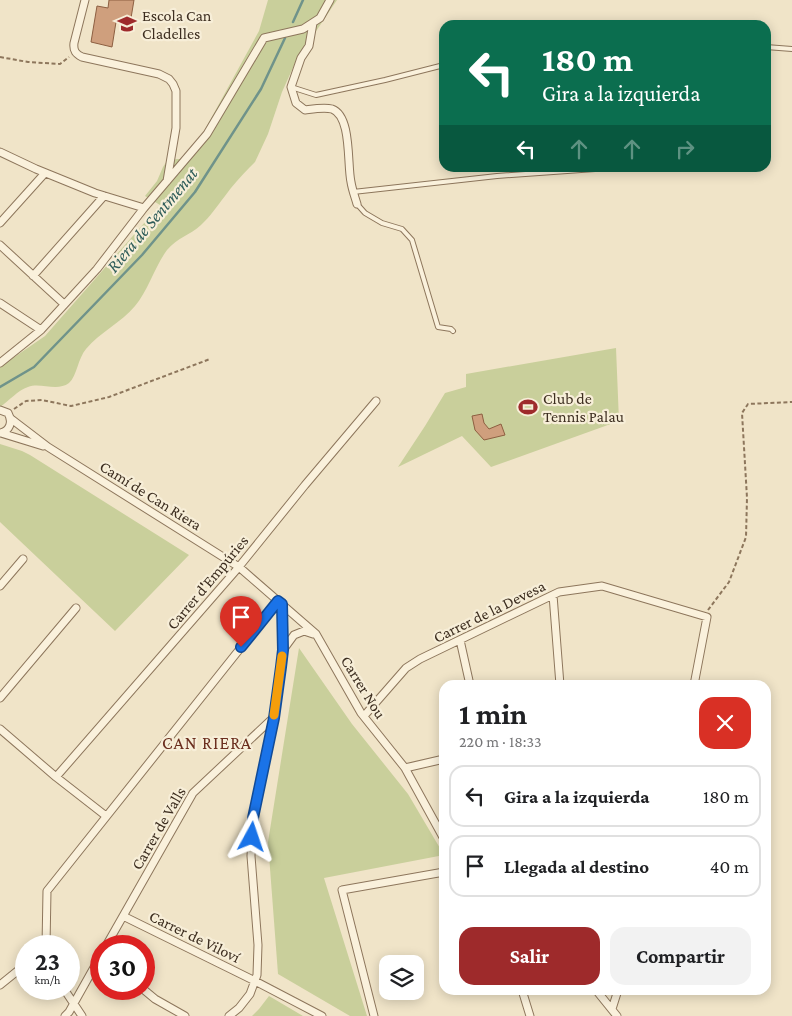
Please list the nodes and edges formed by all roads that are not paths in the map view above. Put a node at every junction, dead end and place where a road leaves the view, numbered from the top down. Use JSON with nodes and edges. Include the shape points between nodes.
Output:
{"nodes":[{"id":1,"x":85,"y":0,"type":"edge"},
{"id":2,"x":330,"y":0,"type":"edge"},
{"id":3,"x":313,"y":22,"type":"junction"},
{"id":4,"x":771,"y":47,"type":"edge"},
{"id":5,"x":792,"y":49,"type":"edge"},
{"id":6,"x":439,"y":65,"type":"edge"},
{"id":7,"x":291,"y":87,"type":"junction"},
{"id":8,"x":0,"y":152,"type":"edge"},
{"id":9,"x":553,"y":172,"type":"edge"},
{"id":10,"x":45,"y":173,"type":"junction"},
{"id":11,"x":167,"y":181,"type":"junction"},
{"id":12,"x":353,"y":192,"type":"junction"},
{"id":13,"x":104,"y":196,"type":"junction"},
{"id":14,"x":357,"y":204,"type":"joint"},
{"id":15,"x":144,"y":208,"type":"junction"},
{"id":16,"x":0,"y":223,"type":"edge"},
{"id":17,"x":0,"y":245,"type":"edge"},
{"id":18,"x":34,"y":276,"type":"junction"},
{"id":19,"x":0,"y":304,"type":"edge"},
{"id":20,"x":64,"y":304,"type":"junction"},
{"id":21,"x":41,"y":330,"type":"junction"},
{"id":22,"x":454,"y":331,"type":"dead end"},
{"id":23,"x":0,"y":362,"type":"edge"},
{"id":24,"x":376,"y":402,"type":"dead end"},
{"id":25,"x":0,"y":410,"type":"edge"},
{"id":26,"x":9,"y":416,"type":"junction"},
{"id":27,"x":0,"y":433,"type":"edge"},
{"id":28,"x":48,"y":447,"type":"junction"},
{"id":29,"x":23,"y":559,"type":"dead end"},
{"id":30,"x":239,"y":567,"type":"junction"},
{"id":31,"x":0,"y":586,"type":"edge"},
{"id":32,"x":553,"y":595,"type":"junction"},
{"id":33,"x":280,"y":603,"type":"junction"},
{"id":34,"x":76,"y":608,"type":"dead end"},
{"id":35,"x":316,"y":634,"type":"junction"},
{"id":36,"x":460,"y":640,"type":"junction"},
{"id":37,"x":283,"y":650,"type":"junction"},
{"id":38,"x":469,"y":680,"type":"edge"},
{"id":39,"x":560,"y":680,"type":"edge"},
{"id":40,"x":695,"y":680,"type":"edge"},
{"id":41,"x":0,"y":698,"type":"edge"},
{"id":42,"x":364,"y":716,"type":"junction"},
{"id":43,"x":274,"y":718,"type":"junction"},
{"id":44,"x":0,"y":728,"type":"edge"},
{"id":45,"x":439,"y":760,"type":"edge"},
{"id":46,"x":405,"y":768,"type":"junction"},
{"id":47,"x":56,"y":777,"type":"junction"},
{"id":48,"x":106,"y":816,"type":"junction"},
{"id":49,"x":439,"y":830,"type":"edge"},
{"id":50,"x":439,"y":873,"type":"edge"},
{"id":51,"x":123,"y":916,"type":"junction"},
{"id":52,"x":46,"y":935,"type":"edge"},
{"id":53,"x":112,"y":935,"type":"edge"},
{"id":54,"x":15,"y":973,"type":"edge"},
{"id":55,"x":90,"y":975,"type":"edge"},
{"id":56,"x":254,"y":981,"type":"junction"},
{"id":57,"x":0,"y":985,"type":"edge"},
{"id":58,"x":524,"y":995,"type":"edge"},
{"id":59,"x":600,"y":995,"type":"edge"},
{"id":60,"x":616,"y":995,"type":"edge"},
{"id":61,"x":155,"y":998,"type":"edge"},
{"id":62,"x":72,"y":1000,"type":"edge"},
{"id":63,"x":74,"y":1003,"type":"junction"},
{"id":64,"x":612,"y":1009,"type":"junction"},
{"id":65,"x":65,"y":1016,"type":"edge"},
{"id":66,"x":82,"y":1016,"type":"edge"},
{"id":67,"x":185,"y":1016,"type":"edge"},
{"id":68,"x":229,"y":1016,"type":"edge"},
{"id":69,"x":322,"y":1016,"type":"edge"},
{"id":70,"x":374,"y":1016,"type":"edge"},
{"id":71,"x":530,"y":1016,"type":"edge"},
{"id":72,"x":617,"y":1016,"type":"edge"}],
"edges":[{"from":1,"to":11,"type":"street","via":[[73,48],[75,52],[82,57],[159,74],[173,84],[176,91],[176,128]]},
{"from":2,"to":3,"type":"street","via":[[320,18]]},
{"from":3,"to":7,"type":"street","via":[[309,46],[301,58]]},
{"from":3,"to":11,"type":"street","via":[[303,29],[264,38],[207,134]]},
{"from":4,"to":5,"type":"lane"},
{"from":6,"to":7,"type":"lane","via":[[316,95]]},
{"from":7,"to":12,"type":"street","via":[[296,103],[305,110],[323,108],[339,115],[345,126]]},
{"from":8,"to":10,"type":"street"},
{"from":9,"to":12,"type":"lane"},
{"from":10,"to":13,"type":"street"},
{"from":10,"to":16,"type":"street"},
{"from":11,"to":15,"type":"street"},
{"from":12,"to":14,"type":"street"},
{"from":13,"to":15,"type":"street"},
{"from":13,"to":18,"type":"street"},
{"from":14,"to":22,"type":"lane","via":[[382,223],[402,229],[412,240],[438,326]]},
{"from":15,"to":20,"type":"street","via":[[97,269]]},
{"from":17,"to":18,"type":"street"},
{"from":18,"to":20,"type":"street"},
{"from":19,"to":21,"type":"street"},
{"from":20,"to":21,"type":"street"},
{"from":21,"to":23,"type":"street"},
{"from":24,"to":30,"type":"street","name":"Carrer d'Empúries"},
{"from":25,"to":26,"type":"street","name":"Camí de Can Riera"},
{"from":26,"to":27,"type":"street","via":[[9,428]]},
{"from":26,"to":28,"type":"street","name":"Camí de Can Riera"},
{"from":27,"to":28,"type":"street","name":"Camí de Can Riera"},
{"from":28,"to":30,"type":"street","name":"Camí de Can Riera"},
{"from":29,"to":31,"type":"street"},
{"from":30,"to":33,"type":"street","name":"Carrer Nou"},
{"from":30,"to":47,"type":"street","name":"Carrer d'Empúries"},
{"from":32,"to":36,"type":"street","name":"Carrer de la Devesa"},
{"from":32,"to":39,"type":"street"},
{"from":32,"to":40,"type":"street","name":"Carrer de la Devesa","via":[[602,586],[706,617]]},
{"from":33,"to":35,"type":"street","name":"Carrer Nou"},
{"from":33,"to":37,"type":"street"},
{"from":33,"to":48,"type":"street"},
{"from":34,"to":41,"type":"street"},
{"from":35,"to":37,"type":"street","via":[[304,630],[294,635]]},
{"from":35,"to":42,"type":"street","name":"Carrer Nou"},
{"from":36,"to":38,"type":"street"},
{"from":36,"to":42,"type":"street","name":"Carrer de la Devesa","via":[[406,668]]},
{"from":37,"to":43,"type":"street"},
{"from":42,"to":46,"type":"street","name":"Carrer Nou"},
{"from":43,"to":51,"type":"street","name":"Carrer de Valls","via":[[193,793]]},
{"from":43,"to":56,"type":"street","via":[[253,818],[251,856],[258,945]]},
{"from":44,"to":47,"type":"street"},
{"from":45,"to":46,"type":"street"},
{"from":46,"to":49,"type":"street","name":"Carrer Nou"},
{"from":47,"to":48,"type":"street"},
{"from":48,"to":52,"type":"street","via":[[48,891]]},
{"from":50,"to":70,"type":"street","via":[[342,890]]},
{"from":51,"to":53,"type":"street","name":"Carrer de Valls"},
{"from":51,"to":56,"type":"street","name":"Carrer de Viloví"},
{"from":54,"to":57,"type":"street"},
{"from":55,"to":63,"type":"street"},
{"from":56,"to":68,"type":"street","via":[[250,994]]},
{"from":56,"to":69,"type":"street","name":"Carrer de Viloví"},
{"from":58,"to":71,"type":"street"},
{"from":59,"to":64,"type":"street"},
{"from":60,"to":64,"type":"street"},
{"from":61,"to":67,"type":"street"},
{"from":62,"to":63,"type":"street"},
{"from":63,"to":65,"type":"street"},
{"from":63,"to":66,"type":"street"},
{"from":64,"to":72,"type":"street"}]}
